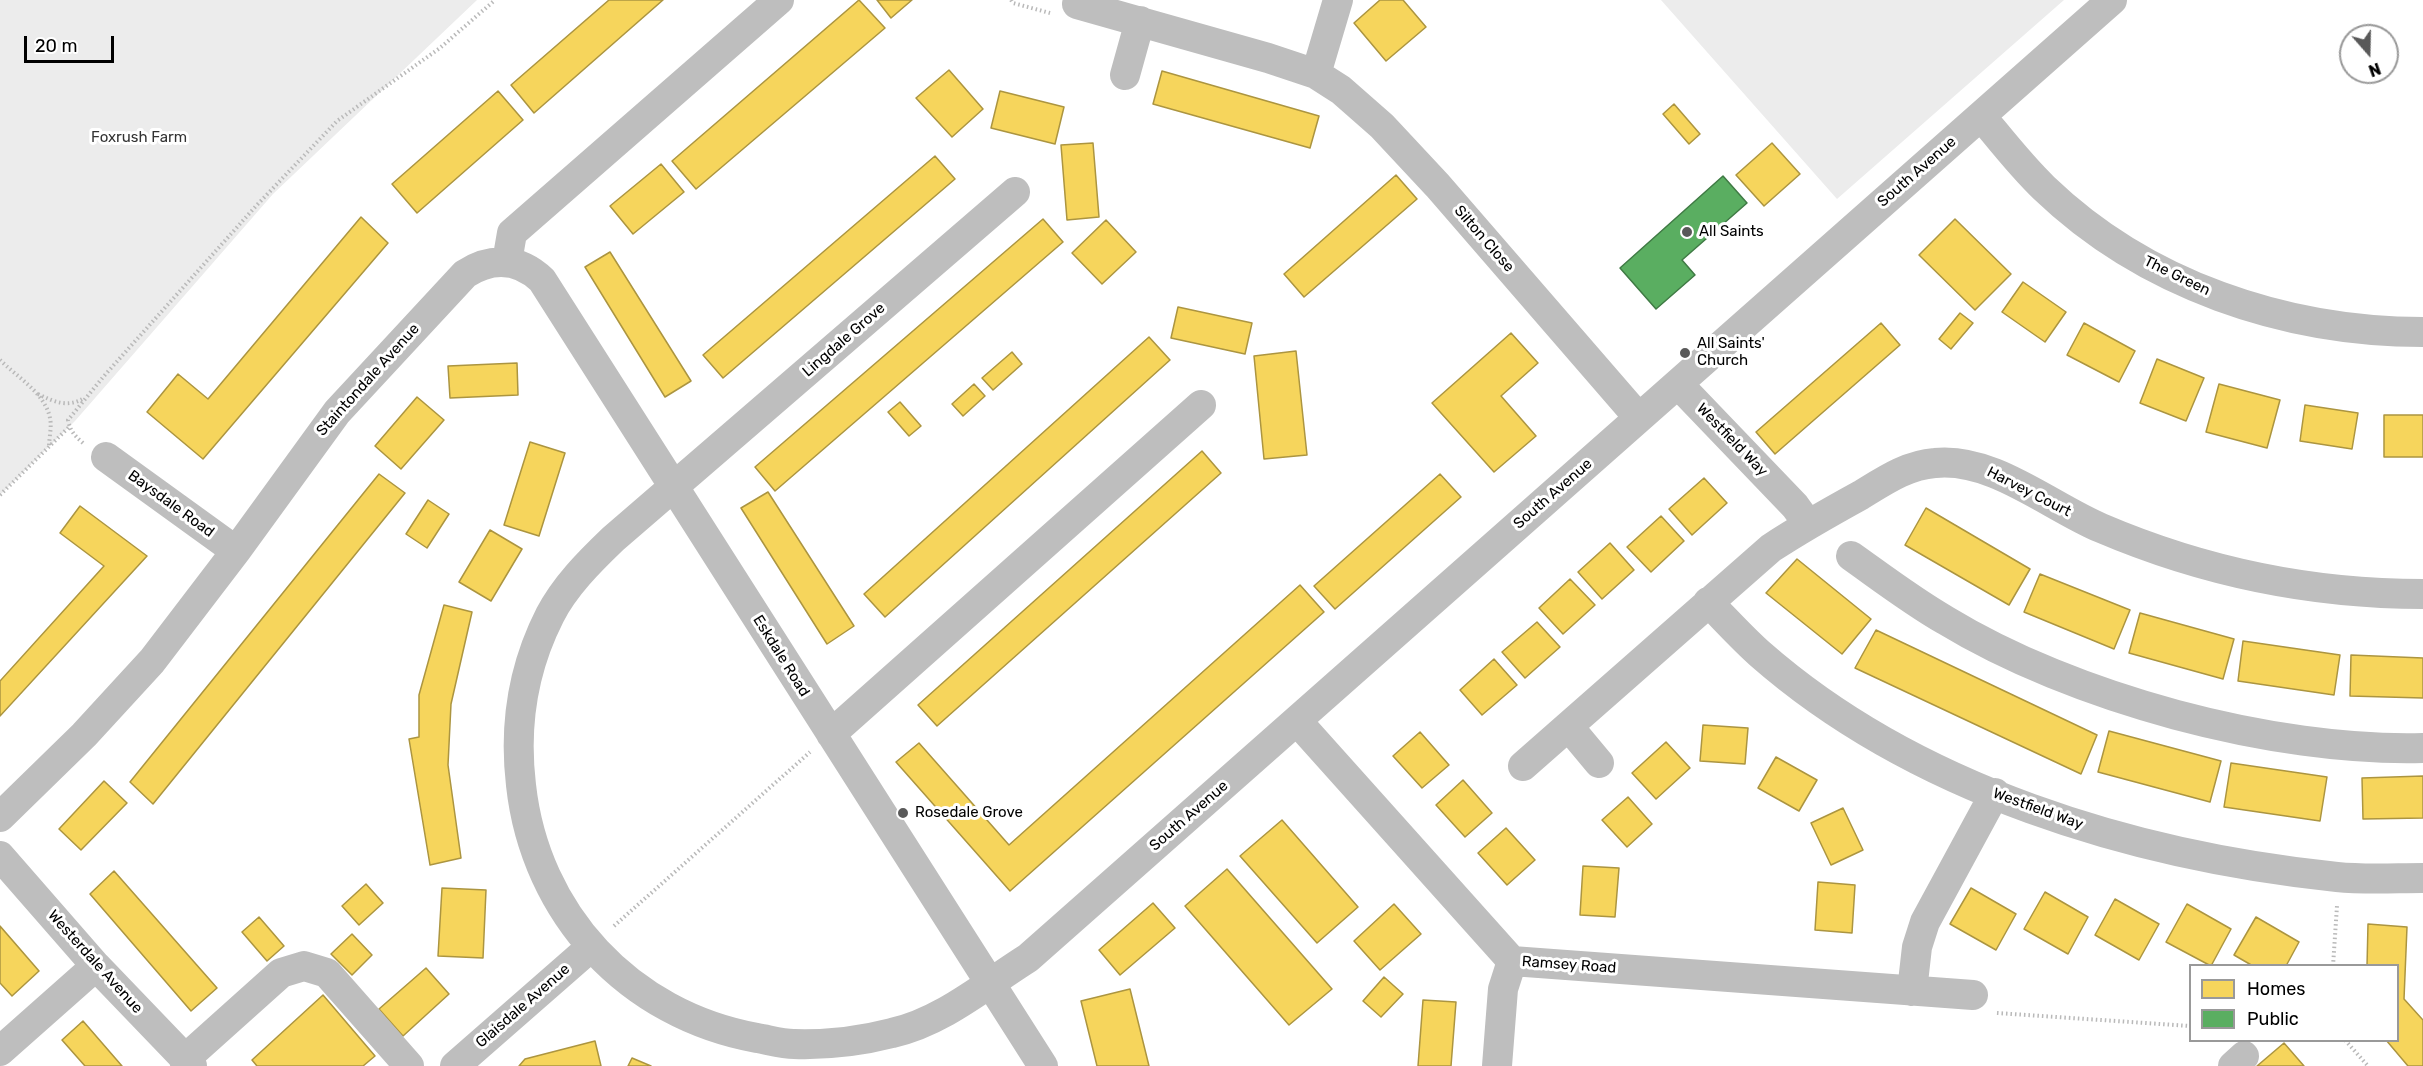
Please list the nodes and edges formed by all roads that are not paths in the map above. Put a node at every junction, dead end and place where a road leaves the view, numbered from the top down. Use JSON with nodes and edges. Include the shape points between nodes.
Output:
{"nodes":[{"id":1,"x":779,"y":0,"type":"edge"},
{"id":2,"x":1338,"y":0,"type":"edge"},
{"id":3,"x":2112,"y":0,"type":"edge"},
{"id":4,"x":1077,"y":3,"type":"dead end"},
{"id":5,"x":1140,"y":21,"type":"junction"},
{"id":6,"x":1316,"y":74,"type":"junction"},
{"id":7,"x":1125,"y":75,"type":"dead end"},
{"id":8,"x":1981,"y":116,"type":"junction"},
{"id":9,"x":1015,"y":192,"type":"dead end"},
{"id":10,"x":507,"y":262,"type":"junction"},
{"id":11,"x":2423,"y":332,"type":"edge"},
{"id":12,"x":1678,"y":384,"type":"junction"},
{"id":13,"x":1201,"y":405,"type":"dead end"},
{"id":14,"x":1639,"y":418,"type":"junction"},
{"id":15,"x":106,"y":457,"type":"road end"},
{"id":16,"x":674,"y":488,"type":"junction"},
{"id":17,"x":1808,"y":524,"type":"junction"},
{"id":18,"x":236,"y":551,"type":"junction"},
{"id":19,"x":1851,"y":556,"type":"dead end"},
{"id":20,"x":2423,"y":594,"type":"edge"},
{"id":21,"x":1708,"y":602,"type":"junction"},
{"id":22,"x":1297,"y":721,"type":"junction"},
{"id":23,"x":1569,"y":727,"type":"junction"},
{"id":24,"x":831,"y":734,"type":"junction"},
{"id":25,"x":2423,"y":748,"type":"edge"},
{"id":26,"x":1599,"y":763,"type":"dead end"},
{"id":27,"x":1523,"y":766,"type":"dead end"},
{"id":28,"x":1995,"y":793,"type":"junction"},
{"id":29,"x":0,"y":817,"type":"edge"},
{"id":30,"x":0,"y":856,"type":"edge"},
{"id":31,"x":2423,"y":878,"type":"edge"},
{"id":32,"x":591,"y":947,"type":"junction"},
{"id":33,"x":1512,"y":961,"type":"junction"},
{"id":34,"x":96,"y":966,"type":"junction"},
{"id":35,"x":989,"y":982,"type":"junction"},
{"id":36,"x":1912,"y":991,"type":"junction"},
{"id":37,"x":1973,"y":995,"type":"road end"},
{"id":38,"x":0,"y":1051,"type":"edge"},
{"id":39,"x":188,"y":1063,"type":"edge"},
{"id":40,"x":409,"y":1066,"type":"edge"},
{"id":41,"x":455,"y":1066,"type":"edge"},
{"id":42,"x":1043,"y":1066,"type":"edge"},
{"id":43,"x":1497,"y":1066,"type":"edge"}],
"edges":[{"from":1,"to":10,"type":"street","via":[[512,233]]},
{"from":2,"to":6,"type":"street"},
{"from":3,"to":8,"type":"street","name":"South Avenue"},
{"from":4,"to":5,"type":"street","name":"Silton Close"},
{"from":5,"to":6,"type":"street","name":"Silton Close"},
{"from":5,"to":7,"type":"street"},
{"from":6,"to":14,"type":"street","name":"Silton Close","via":[[1382,126]]},
{"from":8,"to":11,"type":"street","name":"The Green","via":[[2044,188],[2078,216],[2114,243],[2192,286],[2241,305],[2343,328]]},
{"from":8,"to":12,"type":"street","name":"South Avenue"},
{"from":9,"to":16,"type":"street","name":"Lingdale Grove"},
{"from":10,"to":16,"type":"street","name":"Eskdale Road","via":[[519,264],[542,280]]},
{"from":10,"to":18,"type":"street","name":"Staintondale Avenue","via":[[478,266],[465,274],[337,412]]},
{"from":12,"to":14,"type":"street","name":"South Avenue"},
{"from":12,"to":17,"type":"street","name":"Westfield Way"},
{"from":13,"to":24,"type":"street"},
{"from":14,"to":22,"type":"street","name":"South Avenue"},
{"from":15,"to":18,"type":"street","name":"Baysdale Road"},
{"from":16,"to":24,"type":"street","name":"Eskdale Road"},
{"from":16,"to":32,"type":"street","name":"Lingdale Grove","via":[[581,571],[551,614],[532,658],[521,703],[518,756],[523,809],[537,859],[557,900]]},
{"from":17,"to":20,"type":"street","name":"Harvey Court","via":[[1905,469],[1934,463],[1965,463],[1991,471],[2100,528],[2191,561],[2286,584]]},
{"from":17,"to":21,"type":"street","name":"Harvey Court","via":[[1771,548]]},
{"from":18,"to":29,"type":"street","name":"Staintondale Avenue","via":[[152,661]]},
{"from":19,"to":25,"type":"street","via":[[1946,621],[2078,684],[2213,724],[2271,735],[2337,745]]},
{"from":21,"to":23,"type":"street","name":"Harvey Court"},
{"from":21,"to":28,"type":"street","name":"Westfield Way","via":[[1759,654],[1859,726],[1927,764]]},
{"from":22,"to":33,"type":"street","name":"Ramsey Road"},
{"from":22,"to":35,"type":"street","name":"South Avenue","via":[[1028,958]]},
{"from":23,"to":26,"type":"street"},
{"from":23,"to":27,"type":"street","name":"Harvey Court"},
{"from":24,"to":35,"type":"street","name":"Eskdale Road"},
{"from":28,"to":31,"type":"street","name":"Westfield Way","via":[[2073,823],[2226,861],[2338,877]]},
{"from":28,"to":36,"type":"street","via":[[1925,922],[1917,947]]},
{"from":30,"to":34,"type":"street","name":"Westerdale Avenue"},
{"from":32,"to":35,"type":"street","name":"South Avenue","via":[[619,974],[687,1016],[732,1033],[793,1044],[846,1042],[895,1033],[936,1017]]},
{"from":32,"to":41,"type":"street","name":"Glaisdale Avenue"},
{"from":33,"to":36,"type":"street","name":"Ramsey Road"},
{"from":33,"to":43,"type":"street","via":[[1503,990]]},
{"from":34,"to":38,"type":"street"},
{"from":34,"to":39,"type":"street","name":"Westerdale Avenue"},
{"from":35,"to":42,"type":"street","name":"Eskdale Road"},
{"from":36,"to":37,"type":"street","name":"Ramsey Road"},
{"from":39,"to":40,"type":"street","via":[[281,973],[304,966],[327,973]]}]}
